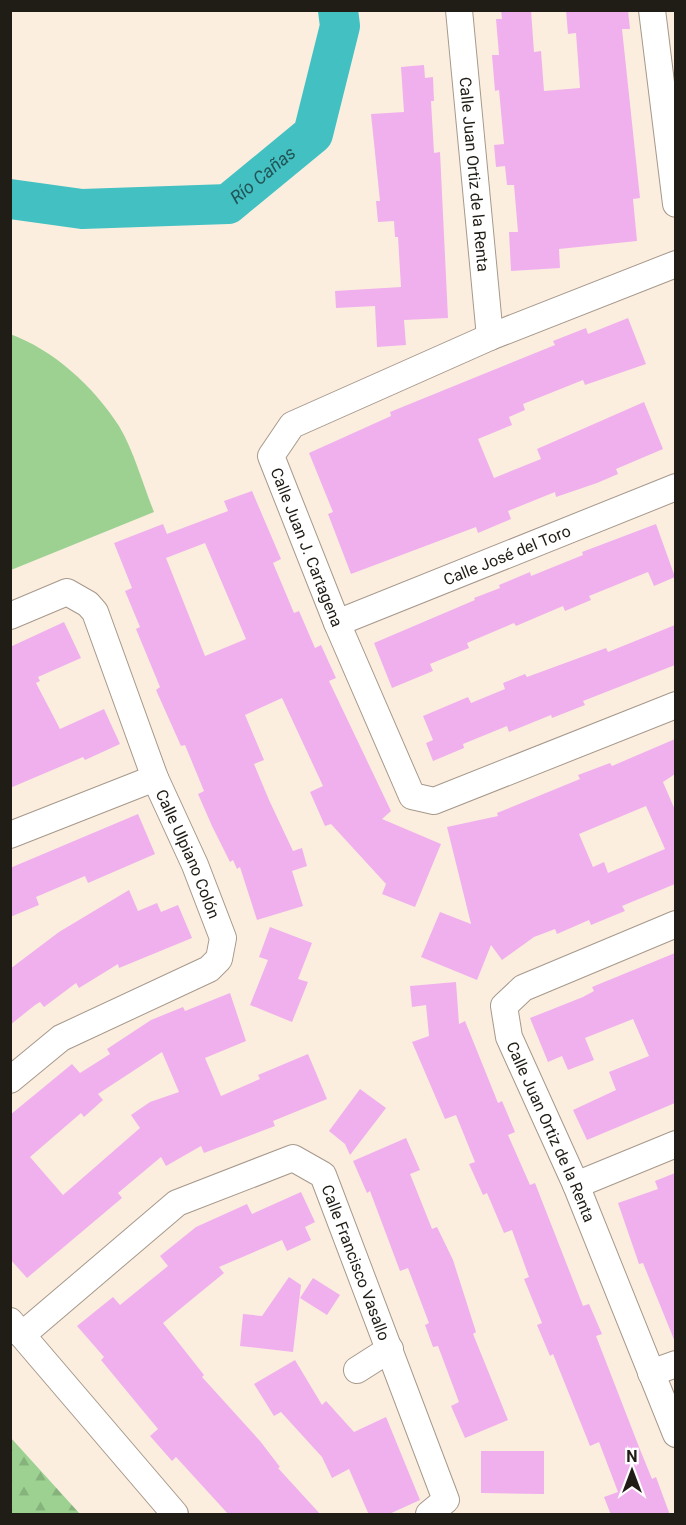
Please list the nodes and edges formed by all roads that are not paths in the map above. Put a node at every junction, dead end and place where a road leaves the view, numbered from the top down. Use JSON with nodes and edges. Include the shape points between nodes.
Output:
{"nodes":[{"id":1,"x":459,"y":10,"type":"edge"},
{"id":2,"x":652,"y":10,"type":"edge"},
{"id":3,"x":675,"y":204,"type":"edge"},
{"id":4,"x":675,"y":264,"type":"edge"},
{"id":5,"x":490,"y":337,"type":"junction"},
{"id":6,"x":675,"y":487,"type":"edge"},
{"id":7,"x":10,"y":616,"type":"edge"},
{"id":8,"x":337,"y":623,"type":"junction"},
{"id":9,"x":675,"y":705,"type":"edge"},
{"id":10,"x":155,"y":778,"type":"junction"},
{"id":11,"x":10,"y":836,"type":"edge"},
{"id":12,"x":675,"y":924,"type":"edge"},
{"id":13,"x":10,"y":1080,"type":"edge"},
{"id":14,"x":675,"y":1144,"type":"edge"},
{"id":15,"x":576,"y":1185,"type":"junction"},
{"id":16,"x":16,"y":1328,"type":"edge"},
{"id":17,"x":390,"y":1349,"type":"junction"},
{"id":18,"x":675,"y":1364,"type":"edge"},
{"id":19,"x":357,"y":1370,"type":"dead end"},
{"id":20,"x":651,"y":1373,"type":"junction"},
{"id":21,"x":675,"y":1434,"type":"edge"},
{"id":22,"x":175,"y":1515,"type":"edge"},
{"id":23,"x":429,"y":1515,"type":"edge"}],
"edges":[{"from":1,"to":5,"type":"street","name":"Calle Juan Ortiz de la Renta"},
{"from":2,"to":3,"type":"street"},
{"from":4,"to":5,"type":"street","name":"Calle Juan J. Cartagena"},
{"from":5,"to":8,"type":"street","name":"Calle Juan J. Cartagena","via":[[292,425],[271,456]]},
{"from":6,"to":8,"type":"street","name":"Calle José del Toro"},
{"from":7,"to":10,"type":"street","name":"Calle Ulpiano Colón","via":[[68,592],[88,604],[95,612]]},
{"from":8,"to":9,"type":"street","name":"Calle Juan J. Cartagena","via":[[412,796],[434,801]]},
{"from":10,"to":11,"type":"street"},
{"from":10,"to":13,"type":"street","name":"Calle Ulpiano Colón","via":[[223,938],[219,959],[209,969],[61,1038]]},
{"from":12,"to":15,"type":"street","name":"Calle Juan Ortiz de la Renta","via":[[523,987],[504,1006],[509,1037]]},
{"from":14,"to":15,"type":"street"},
{"from":15,"to":20,"type":"street","name":"Calle Juan Ortiz de la Renta"},
{"from":16,"to":17,"type":"street","name":"Calle Francisco Vasallo","via":[[177,1203],[293,1158],[323,1174]]},
{"from":16,"to":22,"type":"street"},
{"from":17,"to":19,"type":"street"},
{"from":17,"to":23,"type":"street","name":"Calle Francisco Vasallo","via":[[446,1500]]},
{"from":18,"to":20,"type":"street"},
{"from":20,"to":21,"type":"street","name":"Calle Juan Ortiz de la Renta"}]}
